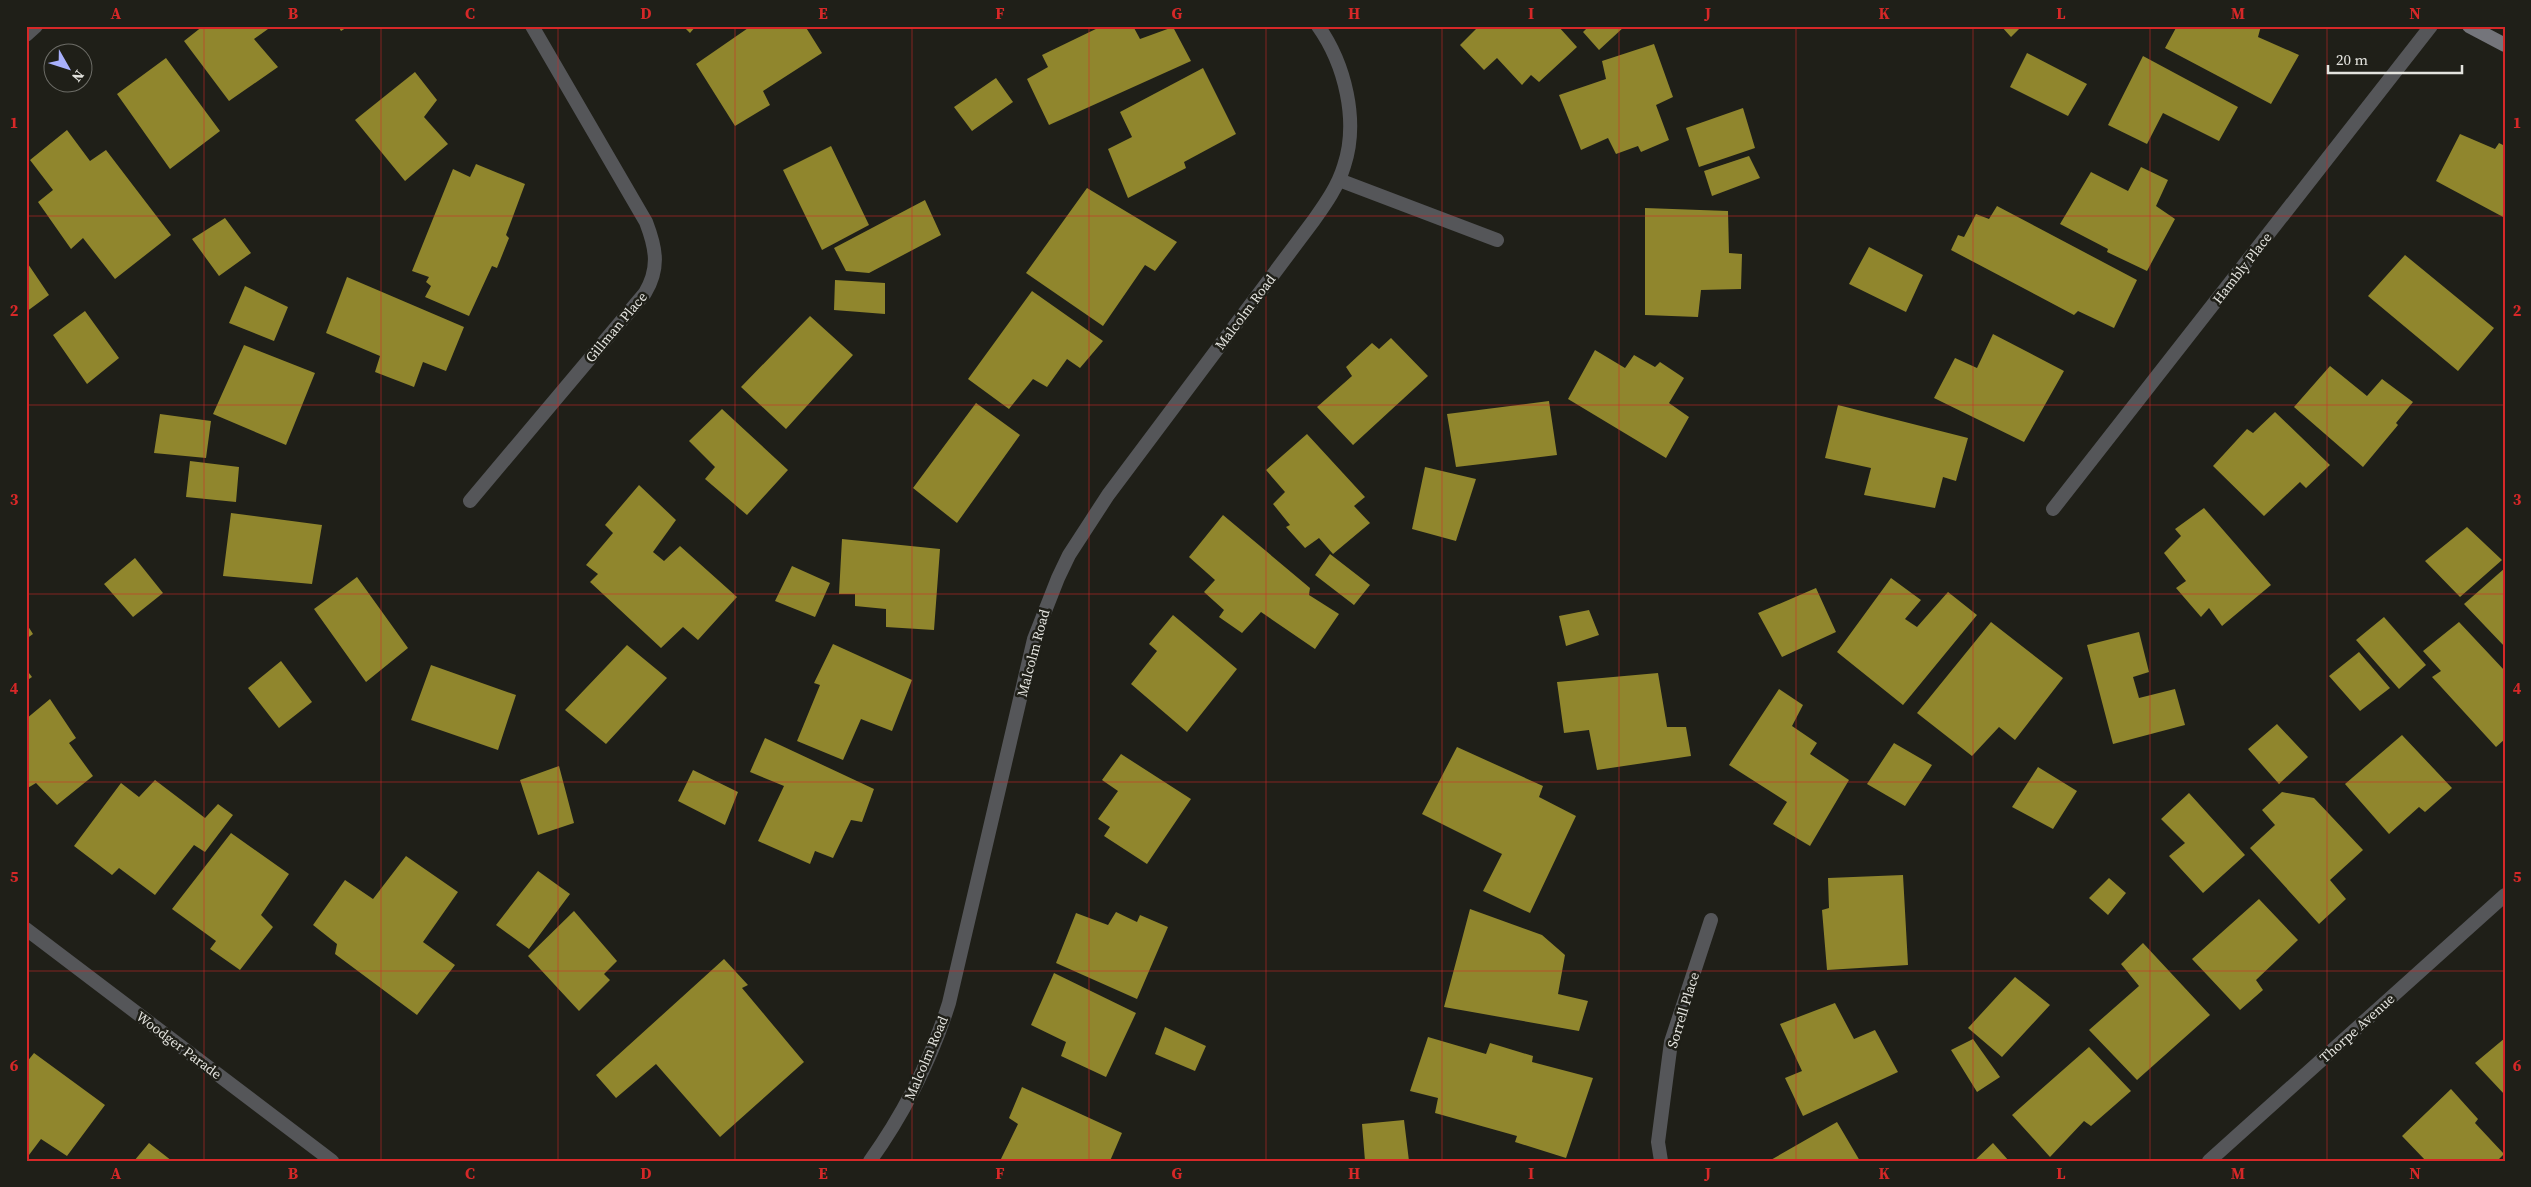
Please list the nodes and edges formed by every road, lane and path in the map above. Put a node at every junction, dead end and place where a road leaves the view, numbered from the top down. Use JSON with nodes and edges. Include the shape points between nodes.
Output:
{"nodes":[{"id":1,"x":36,"y":26,"type":"edge"},
{"id":2,"x":532,"y":26,"type":"edge"},
{"id":3,"x":1318,"y":26,"type":"edge"},
{"id":4,"x":2430,"y":26,"type":"edge"},
{"id":5,"x":2469,"y":26,"type":"edge"},
{"id":6,"x":26,"y":35,"type":"edge"},
{"id":7,"x":2505,"y":45,"type":"edge"},
{"id":8,"x":1339,"y":180,"type":"junction"},
{"id":9,"x":1497,"y":240,"type":"dead end"},
{"id":10,"x":470,"y":501,"type":"dead end"},
{"id":11,"x":2053,"y":509,"type":"dead end"},
{"id":12,"x":2505,"y":895,"type":"edge"},
{"id":13,"x":1711,"y":920,"type":"dead end"},
{"id":14,"x":26,"y":929,"type":"edge"},
{"id":15,"x":332,"y":1161,"type":"edge"},
{"id":16,"x":870,"y":1161,"type":"edge"},
{"id":17,"x":1661,"y":1161,"type":"edge"},
{"id":18,"x":2209,"y":1161,"type":"edge"}],
"edges":[{"from":1,"to":6,"type":"street"},
{"from":2,"to":10,"type":"street","name":"Gillman Place","via":[[646,222],[656,262],[652,282],[645,293]]},
{"from":3,"to":8,"type":"street","name":"Malcolm Road","via":[[1337,58],[1347,97],[1348,154]]},
{"from":4,"to":11,"type":"street","name":"Hambly Place"},
{"from":5,"to":7,"type":"main road"},
{"from":8,"to":9,"type":"street"},
{"from":8,"to":16,"type":"street","name":"Malcolm Road","via":[[1314,220],[1108,495],[1058,578],[1034,639],[949,1003],[938,1038],[904,1109]]},
{"from":12,"to":18,"type":"street","name":"Thorpe Avenue"},
{"from":13,"to":17,"type":"street","name":"Sorrell Place","via":[[1671,1042],[1658,1142]]},
{"from":14,"to":15,"type":"street","name":"Woodger Parade"}]}
